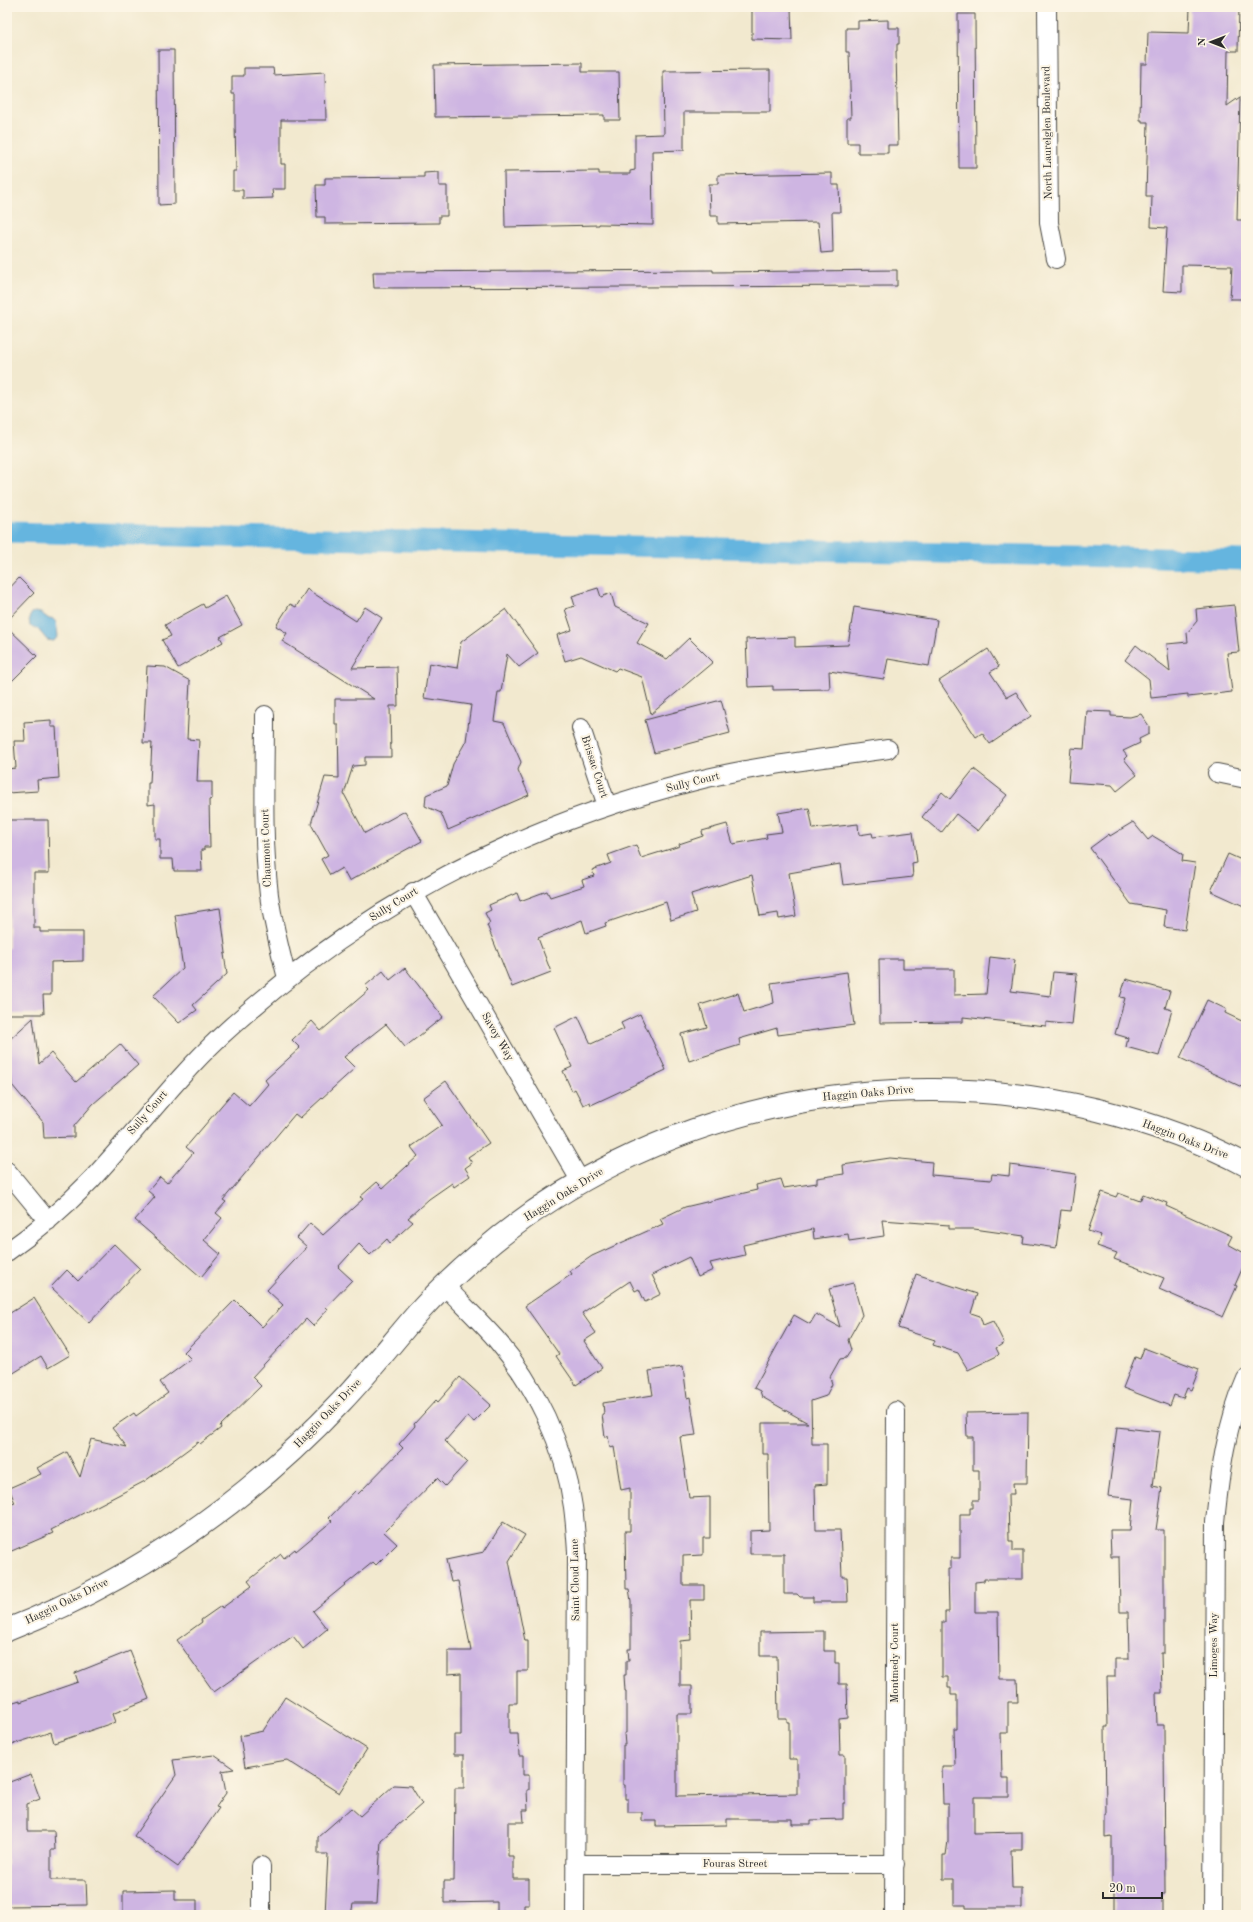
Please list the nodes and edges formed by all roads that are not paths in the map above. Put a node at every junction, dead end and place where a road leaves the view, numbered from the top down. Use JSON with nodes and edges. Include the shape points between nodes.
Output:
{"nodes":[{"id":1,"x":1047,"y":7,"type":"edge"},
{"id":2,"x":1056,"y":259,"type":"dead end"},
{"id":3,"x":265,"y":715,"type":"dead end"},
{"id":4,"x":581,"y":728,"type":"dead end"},
{"id":5,"x":888,"y":749,"type":"dead end"},
{"id":6,"x":1217,"y":773,"type":"dead end"},
{"id":7,"x":1246,"y":779,"type":"edge"},
{"id":8,"x":607,"y":806,"type":"junction"},
{"id":9,"x":413,"y":892,"type":"junction"},
{"id":10,"x":288,"y":978,"type":"junction"},
{"id":11,"x":1246,"y":1165,"type":"edge"},
{"id":12,"x":7,"y":1171,"type":"edge"},
{"id":13,"x":581,"y":1182,"type":"junction"},
{"id":14,"x":48,"y":1221,"type":"junction"},
{"id":15,"x":7,"y":1252,"type":"edge"},
{"id":16,"x":445,"y":1286,"type":"junction"},
{"id":17,"x":1246,"y":1380,"type":"edge"},
{"id":18,"x":896,"y":1412,"type":"dead end"},
{"id":19,"x":7,"y":1630,"type":"edge"},
{"id":20,"x":576,"y":1864,"type":"junction"},
{"id":21,"x":894,"y":1864,"type":"junction"},
{"id":22,"x":261,"y":1866,"type":"dead end"},
{"id":23,"x":262,"y":1915,"type":"edge"},
{"id":24,"x":576,"y":1915,"type":"edge"},
{"id":25,"x":894,"y":1915,"type":"edge"},
{"id":26,"x":1213,"y":1915,"type":"edge"}],
"edges":[{"from":1,"to":2,"type":"street","name":"North Laurelglen Boulevard","via":[[1049,223]]},
{"from":3,"to":10,"type":"street","name":"Chaumont Court","via":[[266,849],[270,896],[280,951]]},
{"from":4,"to":8,"type":"street","name":"Brissac Court"},
{"from":5,"to":8,"type":"street","name":"Sully Court","via":[[764,767],[693,781]]},
{"from":6,"to":7,"type":"street"},
{"from":8,"to":9,"type":"street","name":"Sully Court","via":[[540,830]]},
{"from":9,"to":10,"type":"street","name":"Sully Court","via":[[338,941]]},
{"from":9,"to":13,"type":"street","name":"Savoy Way"},
{"from":10,"to":14,"type":"street","name":"Sully Court","via":[[214,1043],[169,1089],[90,1181]]},
{"from":11,"to":13,"type":"street","name":"Haggin Oaks Drive","via":[[1183,1136],[1125,1117],[1065,1102],[1017,1094],[956,1089],[896,1090],[798,1101],[739,1116],[681,1135]]},
{"from":12,"to":14,"type":"street"},
{"from":13,"to":16,"type":"street","name":"Haggin Oaks Drive","via":[[530,1215],[482,1252]]},
{"from":14,"to":15,"type":"street","name":"Sully Court"},
{"from":16,"to":19,"type":"street","name":"Haggin Oaks Drive","via":[[419,1312],[344,1400],[253,1486],[204,1524],[148,1561],[93,1592]]},
{"from":16,"to":20,"type":"street","name":"Saint Cloud Lane","via":[[496,1339],[521,1371],[541,1406],[566,1472],[573,1506],[577,1552]]},
{"from":17,"to":26,"type":"street","name":"Limoges Way","via":[[1229,1429],[1219,1475],[1214,1522]]},
{"from":18,"to":21,"type":"street","name":"Montmedy Court"},
{"from":20,"to":21,"type":"street","name":"Fouras Street"},
{"from":20,"to":24,"type":"street","name":"Saint Cloud Lane"},
{"from":21,"to":25,"type":"street","name":"Montmedy Court"},
{"from":22,"to":23,"type":"street"}]}
